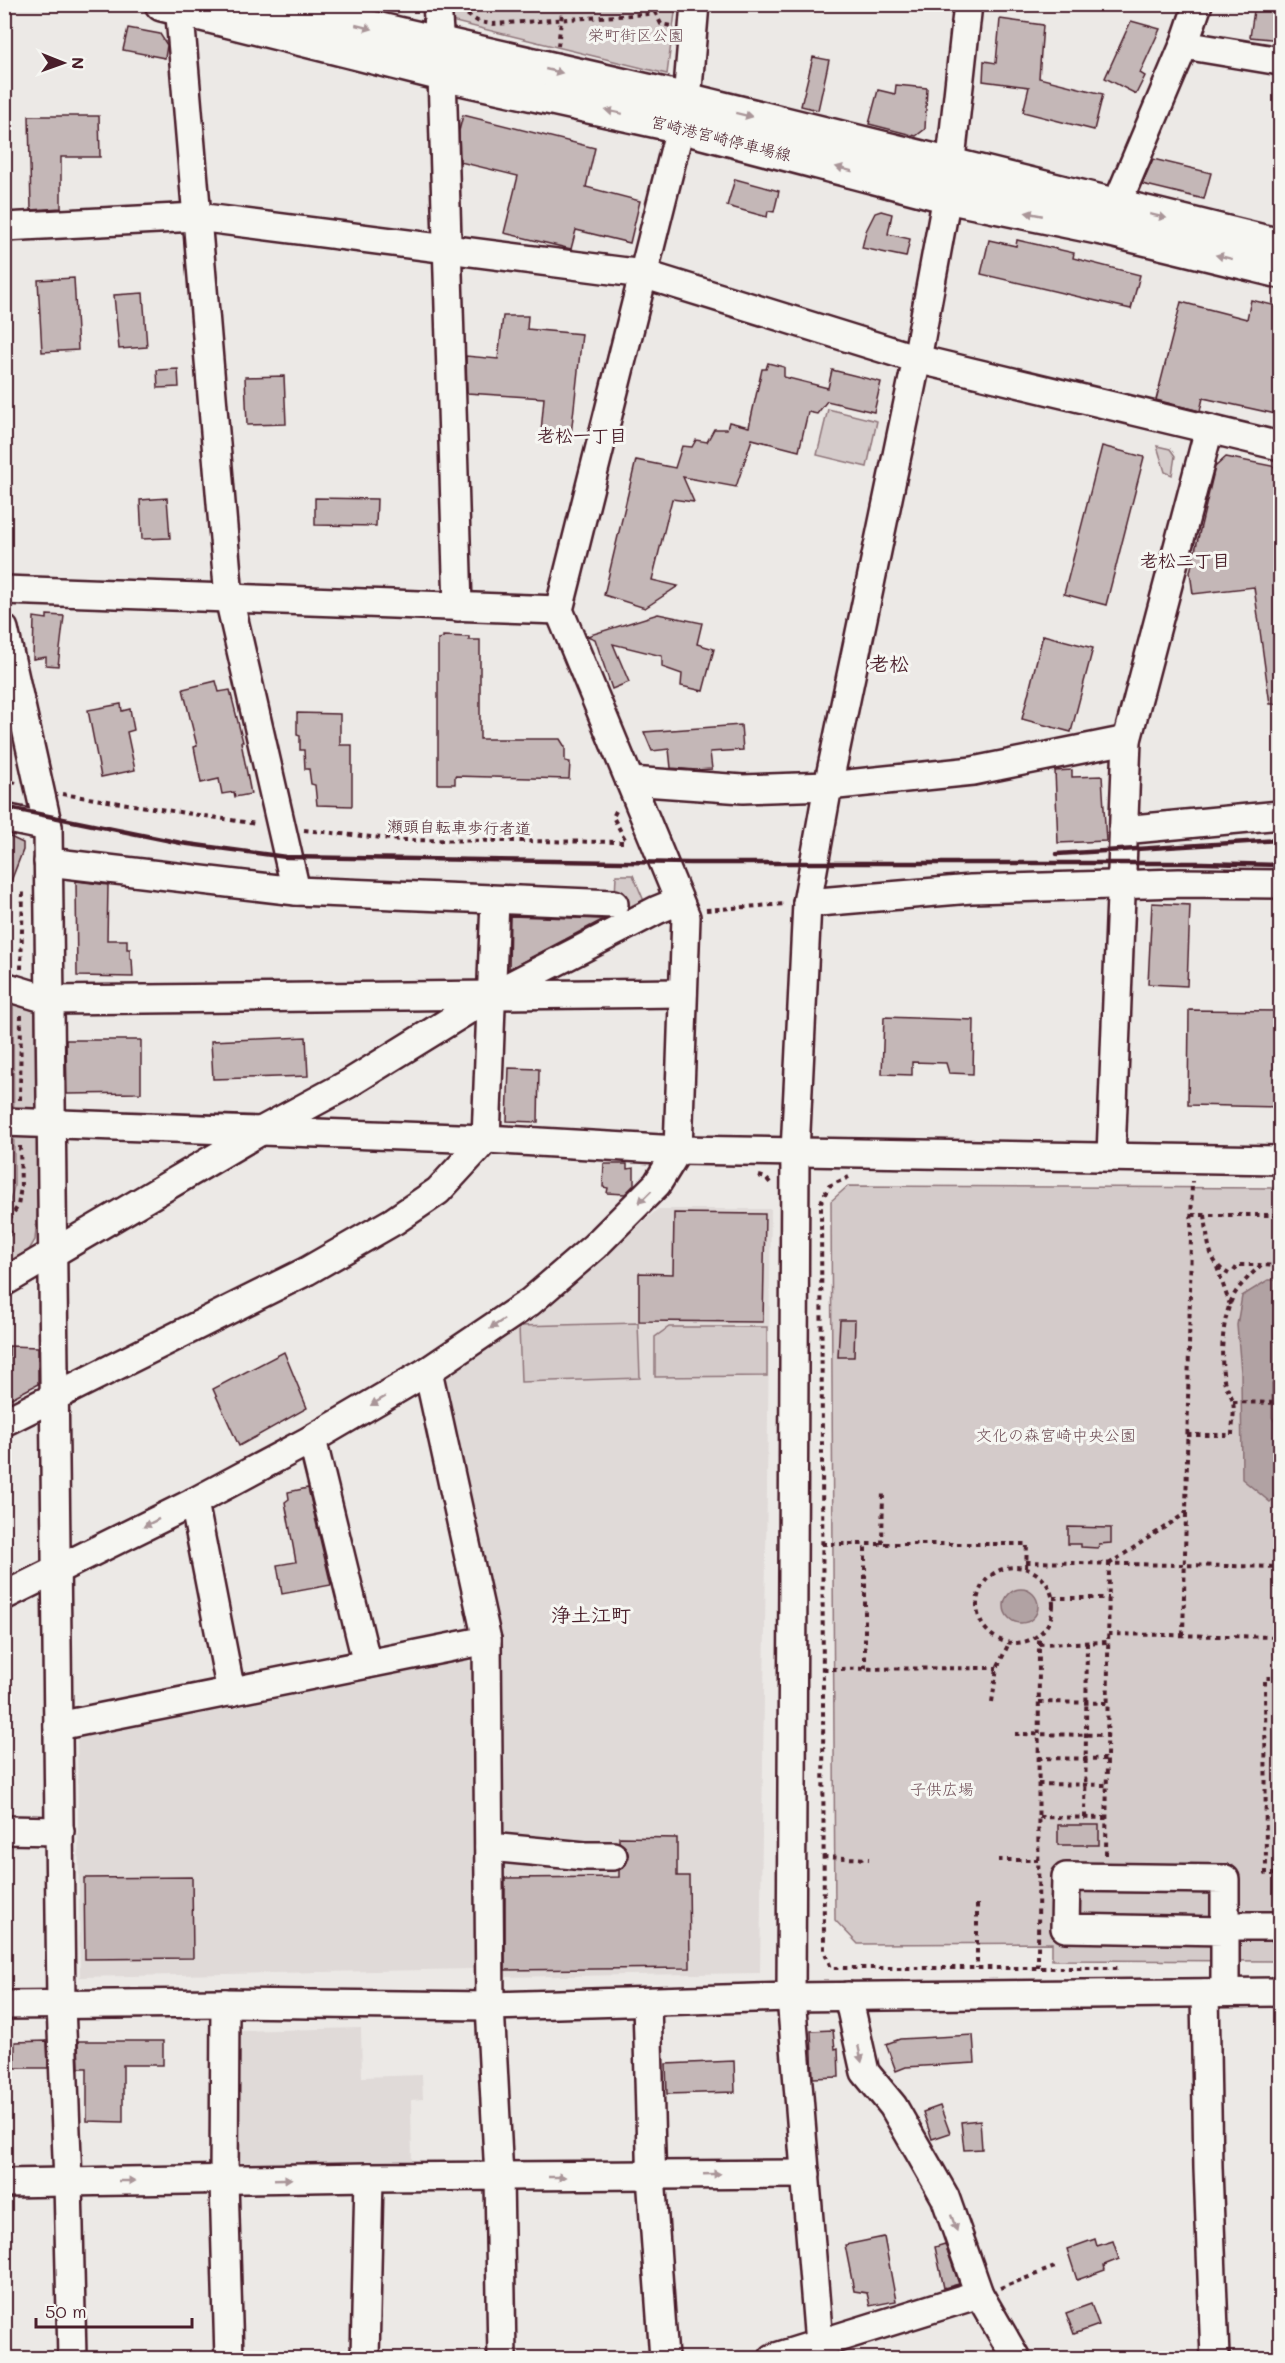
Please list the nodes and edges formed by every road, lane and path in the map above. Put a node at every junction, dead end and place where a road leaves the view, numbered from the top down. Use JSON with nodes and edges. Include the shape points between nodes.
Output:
{"nodes":[{"id":1,"x":266,"y":4,"type":"edge"},
{"id":2,"x":437,"y":4,"type":"edge"},
{"id":3,"x":461,"y":4,"type":"edge"},
{"id":4,"x":563,"y":4,"type":"edge"},
{"id":5,"x":660,"y":4,"type":"edge"},
{"id":6,"x":695,"y":4,"type":"edge"},
{"id":7,"x":968,"y":4,"type":"edge"},
{"id":8,"x":1198,"y":4,"type":"edge"},
{"id":9,"x":174,"y":6,"type":"edge"},
{"id":10,"x":561,"y":20,"type":"junction"},
{"id":11,"x":1184,"y":45,"type":"junction"},
{"id":12,"x":558,"y":52,"type":"dead end"},
{"id":13,"x":442,"y":60,"type":"junction"},
{"id":14,"x":1281,"y":61,"type":"edge"},
{"id":15,"x":684,"y":113,"type":"junction"},
{"id":16,"x":949,"y":181,"type":"junction"},
{"id":17,"x":197,"y":217,"type":"junction"},
{"id":18,"x":1111,"y":218,"type":"junction"},
{"id":19,"x":4,"y":227,"type":"edge"},
{"id":20,"x":1281,"y":246,"type":"edge"},
{"id":21,"x":446,"y":248,"type":"junction"},
{"id":22,"x":1281,"y":271,"type":"edge"},
{"id":23,"x":643,"y":274,"type":"junction"},
{"id":24,"x":917,"y":359,"type":"junction"},
{"id":25,"x":1209,"y":429,"type":"junction"},
{"id":26,"x":1281,"y":446,"type":"edge"},
{"id":27,"x":4,"y":590,"type":"edge"},
{"id":28,"x":229,"y":598,"type":"junction"},
{"id":29,"x":458,"y":607,"type":"junction"},
{"id":30,"x":559,"y":610,"type":"junction"},
{"id":31,"x":4,"y":629,"type":"edge"},
{"id":32,"x":1127,"y":740,"type":"junction"},
{"id":33,"x":630,"y":781,"type":"junction"},
{"id":34,"x":828,"y":786,"type":"junction"},
{"id":35,"x":53,"y":792,"type":"dead end"},
{"id":36,"x":1281,"y":815,"type":"edge"},
{"id":37,"x":4,"y":818,"type":"edge"},
{"id":38,"x":263,"y":825,"type":"dead end"},
{"id":39,"x":48,"y":827,"type":"junction"},
{"id":40,"x":301,"y":830,"type":"dead end"},
{"id":41,"x":1123,"y":830,"type":"junction"},
{"id":42,"x":627,"y":842,"type":"dead end"},
{"id":43,"x":48,"y":861,"type":"junction"},
{"id":44,"x":23,"y":884,"type":"dead end"},
{"id":45,"x":1122,"y":885,"type":"junction"},
{"id":46,"x":1281,"y":885,"type":"edge"},
{"id":47,"x":296,"y":891,"type":"junction"},
{"id":48,"x":495,"y":900,"type":"junction"},
{"id":49,"x":801,"y":903,"type":"junction"},
{"id":50,"x":614,"y":904,"type":"dead end"},
{"id":51,"x":690,"y":906,"type":"junction"},
{"id":52,"x":13,"y":980,"type":"edge"},
{"id":53,"x":683,"y":993,"type":"junction"},
{"id":54,"x":492,"y":995,"type":"junction"},
{"id":55,"x":50,"y":1000,"type":"junction"},
{"id":56,"x":21,"y":1014,"type":"dead end"},
{"id":57,"x":15,"y":1121,"type":"edge"},
{"id":58,"x":51,"y":1124,"type":"junction"},
{"id":59,"x":259,"y":1132,"type":"junction"},
{"id":60,"x":486,"y":1139,"type":"junction"},
{"id":61,"x":678,"y":1150,"type":"junction"},
{"id":62,"x":795,"y":1152,"type":"junction"},
{"id":63,"x":1111,"y":1156,"type":"junction"},
{"id":64,"x":1281,"y":1160,"type":"edge"},
{"id":65,"x":752,"y":1173,"type":"dead end"},
{"id":66,"x":859,"y":1178,"type":"dead end"},
{"id":67,"x":1192,"y":1180,"type":"dead end"},
{"id":68,"x":775,"y":1192,"type":"dead end"},
{"id":69,"x":1192,"y":1215,"type":"junction"},
{"id":70,"x":1205,"y":1215,"type":"junction"},
{"id":71,"x":1281,"y":1215,"type":"edge"},
{"id":72,"x":4,"y":1227,"type":"edge"},
{"id":73,"x":53,"y":1253,"type":"junction"},
{"id":74,"x":1261,"y":1265,"type":"junction"},
{"id":75,"x":1217,"y":1266,"type":"junction"},
{"id":76,"x":1281,"y":1266,"type":"edge"},
{"id":77,"x":1234,"y":1270,"type":"dead end"},
{"id":78,"x":1229,"y":1274,"type":"dead end"},
{"id":79,"x":4,"y":1282,"type":"edge"},
{"id":80,"x":1230,"y":1305,"type":"junction"},
{"id":81,"x":428,"y":1371,"type":"junction"},
{"id":82,"x":54,"y":1395,"type":"junction"},
{"id":83,"x":1233,"y":1402,"type":"junction"},
{"id":84,"x":1281,"y":1402,"type":"edge"},
{"id":85,"x":4,"y":1422,"type":"edge"},
{"id":86,"x":1187,"y":1435,"type":"junction"},
{"id":87,"x":312,"y":1439,"type":"junction"},
{"id":88,"x":883,"y":1490,"type":"dead end"},
{"id":89,"x":194,"y":1502,"type":"junction"},
{"id":90,"x":1186,"y":1513,"type":"junction"},
{"id":91,"x":822,"y":1544,"type":"junction"},
{"id":92,"x":866,"y":1544,"type":"junction"},
{"id":93,"x":882,"y":1544,"type":"junction"},
{"id":94,"x":1109,"y":1564,"type":"junction"},
{"id":95,"x":1184,"y":1564,"type":"junction"},
{"id":96,"x":1026,"y":1565,"type":"junction"},
{"id":97,"x":1281,"y":1567,"type":"edge"},
{"id":98,"x":56,"y":1571,"type":"junction"},
{"id":99,"x":4,"y":1596,"type":"edge"},
{"id":100,"x":1053,"y":1598,"type":"junction"},
{"id":101,"x":1108,"y":1598,"type":"junction"},
{"id":102,"x":1108,"y":1634,"type":"junction"},
{"id":103,"x":1039,"y":1635,"type":"junction"},
{"id":104,"x":1183,"y":1635,"type":"junction"},
{"id":105,"x":1281,"y":1637,"type":"edge"},
{"id":106,"x":487,"y":1640,"type":"junction"},
{"id":107,"x":1108,"y":1642,"type":"junction"},
{"id":108,"x":1009,"y":1643,"type":"junction"},
{"id":109,"x":1087,"y":1643,"type":"junction"},
{"id":110,"x":1039,"y":1644,"type":"junction"},
{"id":111,"x":367,"y":1664,"type":"junction"},
{"id":112,"x":997,"y":1668,"type":"junction"},
{"id":113,"x":823,"y":1669,"type":"junction"},
{"id":114,"x":865,"y":1669,"type":"junction"},
{"id":115,"x":1281,"y":1678,"type":"edge"},
{"id":116,"x":231,"y":1692,"type":"junction"},
{"id":117,"x":992,"y":1702,"type":"dead end"},
{"id":118,"x":1039,"y":1702,"type":"junction"},
{"id":119,"x":1087,"y":1702,"type":"junction"},
{"id":120,"x":1108,"y":1703,"type":"junction"},
{"id":121,"x":58,"y":1726,"type":"junction"},
{"id":122,"x":1015,"y":1734,"type":"dead end"},
{"id":123,"x":1038,"y":1734,"type":"junction"},
{"id":124,"x":1086,"y":1735,"type":"junction"},
{"id":125,"x":1107,"y":1735,"type":"junction"},
{"id":126,"x":1038,"y":1758,"type":"junction"},
{"id":127,"x":1086,"y":1759,"type":"junction"},
{"id":128,"x":1107,"y":1759,"type":"junction"},
{"id":129,"x":1038,"y":1784,"type":"junction"},
{"id":130,"x":1086,"y":1785,"type":"junction"},
{"id":131,"x":1107,"y":1785,"type":"junction"},
{"id":132,"x":1038,"y":1817,"type":"junction"},
{"id":133,"x":1085,"y":1818,"type":"junction"},
{"id":134,"x":1107,"y":1818,"type":"junction"},
{"id":135,"x":4,"y":1830,"type":"edge"},
{"id":136,"x":60,"y":1831,"type":"junction"},
{"id":137,"x":489,"y":1847,"type":"junction"},
{"id":138,"x":1106,"y":1855,"type":"dead end"},
{"id":139,"x":613,"y":1856,"type":"dead end"},
{"id":140,"x":823,"y":1857,"type":"junction"},
{"id":141,"x":869,"y":1858,"type":"dead end"},
{"id":142,"x":998,"y":1860,"type":"dead end"},
{"id":143,"x":1038,"y":1860,"type":"junction"},
{"id":144,"x":1281,"y":1874,"type":"edge"},
{"id":145,"x":977,"y":1904,"type":"dead end"},
{"id":146,"x":1281,"y":1926,"type":"edge"},
{"id":147,"x":1224,"y":1928,"type":"junction"},
{"id":148,"x":977,"y":1968,"type":"junction"},
{"id":149,"x":1038,"y":1968,"type":"junction"},
{"id":150,"x":1120,"y":1968,"type":"dead end"},
{"id":151,"x":1281,"y":1992,"type":"edge"},
{"id":152,"x":1215,"y":1993,"type":"junction"},
{"id":153,"x":848,"y":1996,"type":"junction"},
{"id":154,"x":791,"y":1997,"type":"junction"},
{"id":155,"x":647,"y":2002,"type":"junction"},
{"id":156,"x":225,"y":2003,"type":"junction"},
{"id":157,"x":4,"y":2005,"type":"edge"},
{"id":158,"x":61,"y":2005,"type":"junction"},
{"id":159,"x":490,"y":2006,"type":"junction"},
{"id":160,"x":806,"y":2174,"type":"junction"},
{"id":161,"x":653,"y":2176,"type":"junction"},
{"id":162,"x":369,"y":2177,"type":"junction"},
{"id":163,"x":499,"y":2177,"type":"junction"},
{"id":164,"x":224,"y":2181,"type":"junction"},
{"id":165,"x":68,"y":2182,"type":"junction"},
{"id":166,"x":4,"y":2183,"type":"edge"},
{"id":167,"x":1055,"y":2267,"type":"dead end"},
{"id":168,"x":991,"y":2290,"type":"junction"},
{"id":169,"x":819,"y":2344,"type":"junction"},
{"id":170,"x":72,"y":2358,"type":"edge"},
{"id":171,"x":229,"y":2358,"type":"edge"},
{"id":172,"x":365,"y":2358,"type":"edge"},
{"id":173,"x":502,"y":2358,"type":"edge"},
{"id":174,"x":664,"y":2358,"type":"edge"},
{"id":175,"x":773,"y":2358,"type":"edge"},
{"id":176,"x":1016,"y":2358,"type":"edge"},
{"id":177,"x":1215,"y":2358,"type":"edge"}],
"edges":[{"from":1,"to":13,"type":"main road","name":"宮崎港宮崎停車場線","one_way":true},
{"from":2,"to":13,"type":"street"},
{"from":3,"to":10,"type":"path","via":[[462,12],[479,22]]},
{"from":4,"to":10,"type":"path"},
{"from":5,"to":10,"type":"path","via":[[648,14]]},
{"from":6,"to":15,"type":"street"},
{"from":7,"to":16,"type":"street"},
{"from":8,"to":11,"type":"street"},
{"from":9,"to":13,"type":"main road","name":"宮崎港宮崎停車場線"},
{"from":9,"to":17,"type":"street"},
{"from":10,"to":12,"type":"path"},
{"from":11,"to":14,"type":"street"},
{"from":11,"to":18,"type":"street"},
{"from":13,"to":15,"type":"main road","name":"宮崎港宮崎停車場線"},
{"from":13,"to":21,"type":"street"},
{"from":15,"to":16,"type":"main road","name":"宮崎港宮崎停車場線"},
{"from":15,"to":23,"type":"street"},
{"from":16,"to":18,"type":"main road","name":"宮崎港宮崎停車場線"},
{"from":16,"to":24,"type":"street"},
{"from":17,"to":19,"type":"street"},
{"from":17,"to":21,"type":"street"},
{"from":17,"to":28,"type":"street"},
{"from":18,"to":20,"type":"main road","name":"宮崎港宮崎停車場線","one_way":true},
{"from":22,"to":18,"type":"main road","name":"宮崎港宮崎停車場線","one_way":true},
{"from":21,"to":23,"type":"street"},
{"from":21,"to":29,"type":"street"},
{"from":23,"to":24,"type":"street"},
{"from":23,"to":30,"type":"street"},
{"from":24,"to":25,"type":"street"},
{"from":24,"to":34,"type":"street"},
{"from":25,"to":26,"type":"street"},
{"from":25,"to":32,"type":"street"},
{"from":27,"to":28,"type":"street"},
{"from":28,"to":29,"type":"street"},
{"from":28,"to":47,"type":"street"},
{"from":29,"to":30,"type":"street"},
{"from":30,"to":33,"type":"street"},
{"from":31,"to":39,"type":"street"},
{"from":32,"to":34,"type":"street","via":[[973,771]]},
{"from":32,"to":41,"type":"street"},
{"from":33,"to":34,"type":"street","via":[[743,789]]},
{"from":33,"to":51,"type":"street"},
{"from":34,"to":49,"type":"street"},
{"from":35,"to":38,"type":"path"},
{"from":36,"to":41,"type":"street"},
{"from":37,"to":39,"type":"street"},
{"from":39,"to":43,"type":"street"},
{"from":40,"to":42,"type":"path","name":"瀬頭自転車歩行者道","via":[[401,840]]},
{"from":41,"to":45,"type":"street"},
{"from":43,"to":47,"type":"street"},
{"from":43,"to":55,"type":"street"},
{"from":44,"to":52,"type":"path"},
{"from":45,"to":46,"type":"street"},
{"from":45,"to":49,"type":"street","via":[[971,889]]},
{"from":45,"to":63,"type":"street"},
{"from":47,"to":48,"type":"street"},
{"from":48,"to":50,"type":"street"},
{"from":48,"to":54,"type":"street"},
{"from":49,"to":51,"type":"path"},
{"from":49,"to":62,"type":"street"},
{"from":51,"to":53,"type":"street","via":[[686,917]]},
{"from":51,"to":54,"type":"street","via":[[648,915]]},
{"from":52,"to":55,"type":"street"},
{"from":53,"to":54,"type":"street"},
{"from":53,"to":61,"type":"street"},
{"from":54,"to":55,"type":"street"},
{"from":54,"to":59,"type":"street","via":[[348,1084]]},
{"from":54,"to":60,"type":"street"},
{"from":55,"to":58,"type":"street"},
{"from":56,"to":57,"type":"path"},
{"from":57,"to":58,"type":"street"},
{"from":57,"to":72,"type":"path","via":[[21,1187],[18,1206]]},
{"from":58,"to":59,"type":"street"},
{"from":58,"to":73,"type":"street"},
{"from":59,"to":60,"type":"street"},
{"from":59,"to":73,"type":"street"},
{"from":60,"to":61,"type":"street"},
{"from":60,"to":82,"type":"street","via":[[438,1191],[394,1221],[307,1271]]},
{"from":61,"to":62,"type":"street"},
{"from":61,"to":81,"type":"street","one_way":true,"via":[[657,1184],[595,1246],[530,1302]]},
{"from":62,"to":63,"type":"street"},
{"from":62,"to":154,"type":"street"},
{"from":63,"to":64,"type":"street"},
{"from":65,"to":68,"type":"path","via":[[766,1178]]},
{"from":66,"to":91,"type":"path","via":[[847,1177],[829,1186],[821,1202]]},
{"from":67,"to":69,"type":"path"},
{"from":69,"to":70,"type":"path"},
{"from":69,"to":86,"type":"path"},
{"from":70,"to":71,"type":"path"},
{"from":70,"to":75,"type":"path","via":[[1210,1252]]},
{"from":73,"to":79,"type":"street"},
{"from":73,"to":82,"type":"street"},
{"from":74,"to":76,"type":"path"},
{"from":74,"to":77,"type":"path","via":[[1238,1265]]},
{"from":74,"to":80,"type":"path","via":[[1232,1297]]},
{"from":75,"to":78,"type":"path"},
{"from":75,"to":80,"type":"path"},
{"from":80,"to":83,"type":"path","via":[[1222,1356],[1224,1382]]},
{"from":81,"to":87,"type":"street","one_way":true},
{"from":81,"to":106,"type":"street"},
{"from":82,"to":85,"type":"street"},
{"from":82,"to":98,"type":"street"},
{"from":83,"to":84,"type":"path"},
{"from":83,"to":86,"type":"path","via":[[1232,1435]]},
{"from":86,"to":90,"type":"path"},
{"from":87,"to":89,"type":"street"},
{"from":87,"to":111,"type":"street"},
{"from":88,"to":93,"type":"path"},
{"from":89,"to":98,"type":"street","one_way":true},
{"from":89,"to":116,"type":"street"},
{"from":90,"to":94,"type":"path"},
{"from":90,"to":95,"type":"path"},
{"from":91,"to":92,"type":"path"},
{"from":91,"to":113,"type":"path"},
{"from":92,"to":93,"type":"path"},
{"from":92,"to":114,"type":"path"},
{"from":93,"to":96,"type":"path","via":[[1026,1544]]},
{"from":94,"to":95,"type":"path"},
{"from":94,"to":96,"type":"path"},
{"from":94,"to":101,"type":"path"},
{"from":95,"to":97,"type":"path"},
{"from":95,"to":104,"type":"path"},
{"from":96,"to":100,"type":"path","via":[[1044,1579]]},
{"from":96,"to":108,"type":"path","via":[[991,1575],[978,1596],[980,1621],[997,1639]]},
{"from":98,"to":99,"type":"street"},
{"from":98,"to":121,"type":"street"},
{"from":100,"to":101,"type":"path"},
{"from":100,"to":103,"type":"path","via":[[1050,1622]]},
{"from":101,"to":102,"type":"path"},
{"from":102,"to":104,"type":"path"},
{"from":102,"to":107,"type":"path"},
{"from":103,"to":108,"type":"path","via":[[1021,1643]]},
{"from":103,"to":110,"type":"path"},
{"from":104,"to":105,"type":"path"},
{"from":106,"to":111,"type":"street"},
{"from":106,"to":137,"type":"street"},
{"from":107,"to":109,"type":"path"},
{"from":107,"to":120,"type":"path"},
{"from":108,"to":112,"type":"path"},
{"from":109,"to":110,"type":"path"},
{"from":109,"to":119,"type":"path"},
{"from":110,"to":118,"type":"path"},
{"from":111,"to":116,"type":"street"},
{"from":112,"to":114,"type":"path"},
{"from":112,"to":117,"type":"path"},
{"from":113,"to":114,"type":"path"},
{"from":113,"to":140,"type":"path"},
{"from":115,"to":144,"type":"path","via":[[1265,1678],[1266,1874]]},
{"from":116,"to":121,"type":"street"},
{"from":118,"to":119,"type":"path"},
{"from":118,"to":123,"type":"path"},
{"from":119,"to":120,"type":"path"},
{"from":119,"to":124,"type":"path"},
{"from":120,"to":125,"type":"path"},
{"from":121,"to":136,"type":"street"},
{"from":122,"to":123,"type":"path"},
{"from":123,"to":124,"type":"path"},
{"from":123,"to":126,"type":"path"},
{"from":124,"to":125,"type":"path"},
{"from":124,"to":127,"type":"path"},
{"from":125,"to":128,"type":"path"},
{"from":126,"to":127,"type":"path"},
{"from":126,"to":129,"type":"path"},
{"from":127,"to":128,"type":"path"},
{"from":127,"to":130,"type":"path"},
{"from":128,"to":131,"type":"path"},
{"from":129,"to":130,"type":"path"},
{"from":129,"to":132,"type":"path"},
{"from":130,"to":131,"type":"path"},
{"from":130,"to":133,"type":"path"},
{"from":131,"to":134,"type":"path"},
{"from":132,"to":133,"type":"path"},
{"from":132,"to":143,"type":"path"},
{"from":133,"to":134,"type":"path"},
{"from":134,"to":138,"type":"path"},
{"from":135,"to":136,"type":"street"},
{"from":136,"to":158,"type":"street"},
{"from":137,"to":139,"type":"street"},
{"from":137,"to":159,"type":"street"},
{"from":140,"to":141,"type":"path"},
{"from":140,"to":148,"type":"path","via":[[824,1950],[831,1968]]},
{"from":142,"to":143,"type":"path"},
{"from":143,"to":149,"type":"path"},
{"from":145,"to":148,"type":"path"},
{"from":146,"to":147,"type":"street"},
{"from":147,"to":147,"type":"street","via":[[1225,1879],[1066,1877],[1065,1928]]},
{"from":147,"to":152,"type":"street"},
{"from":148,"to":149,"type":"path"},
{"from":149,"to":150,"type":"path"},
{"from":151,"to":152,"type":"street"},
{"from":152,"to":153,"type":"street"},
{"from":152,"to":177,"type":"street","via":[[1208,2168]]},
{"from":153,"to":154,"type":"street"},
{"from":153,"to":168,"type":"street","one_way":true,"via":[[864,2072],[893,2106]]},
{"from":154,"to":155,"type":"street"},
{"from":154,"to":160,"type":"street"},
{"from":155,"to":159,"type":"street"},
{"from":155,"to":161,"type":"street"},
{"from":156,"to":158,"type":"street"},
{"from":156,"to":159,"type":"street"},
{"from":156,"to":164,"type":"street"},
{"from":157,"to":158,"type":"street"},
{"from":158,"to":165,"type":"street"},
{"from":159,"to":163,"type":"street"},
{"from":161,"to":160,"type":"street","one_way":true},
{"from":160,"to":169,"type":"street"},
{"from":163,"to":161,"type":"street","one_way":true},
{"from":161,"to":174,"type":"street"},
{"from":162,"to":163,"type":"street"},
{"from":164,"to":162,"type":"street","one_way":true},
{"from":162,"to":172,"type":"street"},
{"from":163,"to":173,"type":"street"},
{"from":165,"to":164,"type":"street","one_way":true},
{"from":164,"to":171,"type":"street"},
{"from":165,"to":166,"type":"street"},
{"from":165,"to":170,"type":"street"},
{"from":167,"to":168,"type":"path"},
{"from":168,"to":169,"type":"street"},
{"from":168,"to":176,"type":"street"},
{"from":169,"to":175,"type":"street"}]}
